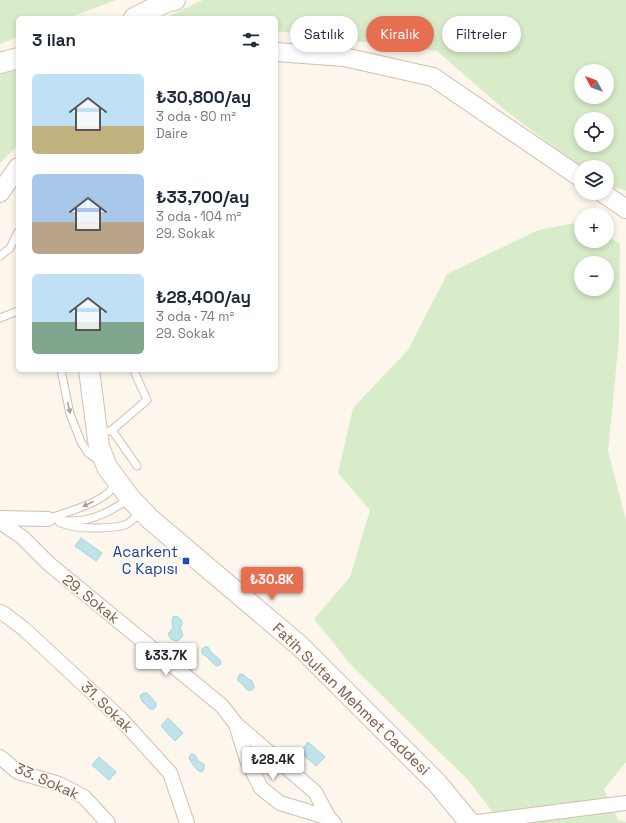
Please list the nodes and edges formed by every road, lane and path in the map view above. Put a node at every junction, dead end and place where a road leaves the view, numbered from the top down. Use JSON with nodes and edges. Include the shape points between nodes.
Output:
{"nodes":[{"id":1,"x":175,"y":0,"type":"edge"},
{"id":2,"x":185,"y":0,"type":"edge"},
{"id":3,"x":138,"y":16,"type":"edge"},
{"id":4,"x":162,"y":16,"type":"edge"},
{"id":5,"x":278,"y":52,"type":"edge"},
{"id":6,"x":16,"y":59,"type":"edge"},
{"id":7,"x":0,"y":63,"type":"edge"},
{"id":8,"x":16,"y":170,"type":"edge"},
{"id":9,"x":574,"y":173,"type":"edge"},
{"id":10,"x":0,"y":193,"type":"edge"},
{"id":11,"x":613,"y":200,"type":"edge"},
{"id":12,"x":626,"y":209,"type":"edge"},
{"id":13,"x":16,"y":236,"type":"edge"},
{"id":14,"x":0,"y":256,"type":"edge"},
{"id":15,"x":16,"y":312,"type":"edge"},
{"id":16,"x":0,"y":318,"type":"edge"},
{"id":17,"x":61,"y":372,"type":"edge"},
{"id":18,"x":90,"y":372,"type":"edge"},
{"id":19,"x":135,"y":374,"type":"dead end"},
{"id":20,"x":105,"y":433,"type":"junction"},
{"id":21,"x":137,"y":466,"type":"dead end"},
{"id":22,"x":112,"y":473,"type":"junction"},
{"id":23,"x":136,"y":504,"type":"junction"},
{"id":24,"x":0,"y":518,"type":"edge"},
{"id":25,"x":48,"y":519,"type":"junction"},
{"id":26,"x":0,"y":522,"type":"edge"},
{"id":27,"x":0,"y":612,"type":"edge"},
{"id":28,"x":236,"y":724,"type":"junction"},
{"id":29,"x":0,"y":758,"type":"edge"},
{"id":30,"x":626,"y":803,"type":"edge"},
{"id":31,"x":331,"y":821,"type":"edge"},
{"id":32,"x":108,"y":823,"type":"edge"},
{"id":33,"x":187,"y":823,"type":"edge"},
{"id":34,"x":470,"y":823,"type":"edge"}],
"edges":[{"from":1,"to":3,"type":"main road"},
{"from":2,"to":4,"type":"main road"},
{"from":5,"to":9,"type":"street","via":[[344,57],[433,78]]},
{"from":6,"to":7,"type":"main road"},
{"from":8,"to":10,"type":"street"},
{"from":11,"to":12,"type":"street"},
{"from":13,"to":14,"type":"lane","via":[[10,248]]},
{"from":15,"to":16,"type":"lane"},
{"from":17,"to":22,"type":"lane","one_way":true,"via":[[70,414],[81,442],[88,453]]},
{"from":18,"to":20,"type":"main road","name":"Fatih Sultan Mehmet Caddesi"},
{"from":19,"to":20,"type":"lane","via":[[147,400]]},
{"from":20,"to":21,"type":"lane"},
{"from":20,"to":22,"type":"main road","name":"Fatih Sultan Mehmet Caddesi","via":[[99,446]]},
{"from":22,"to":23,"type":"main road","name":"Fatih Sultan Mehmet Caddesi"},
{"from":22,"to":25,"type":"lane","one_way":true,"via":[[110,491],[102,498]]},
{"from":23,"to":25,"type":"lane","via":[[116,508],[86,520]]},
{"from":23,"to":25,"type":"lane","via":[[128,523],[122,526],[88,528]]},
{"from":23,"to":34,"type":"main road","name":"Fatih Sultan Mehmet Caddesi","via":[[150,519],[300,646],[437,783]]},
{"from":24,"to":25,"type":"street"},
{"from":26,"to":28,"type":"street","name":"29. Sokak","via":[[22,537],[48,564],[222,706]]},
{"from":27,"to":33,"type":"street","name":"31. Sokak","via":[[24,629],[121,719],[170,773]]},
{"from":28,"to":31,"type":"street","name":"29. Sokak","via":[[315,792]]},
{"from":28,"to":31,"type":"street","name":"29. Sokak","via":[[247,760],[261,788],[280,803]]},
{"from":29,"to":32,"type":"street","name":"33. Sokak","via":[[18,772],[59,784],[84,797]]},
{"from":30,"to":34,"type":"street"}]}
